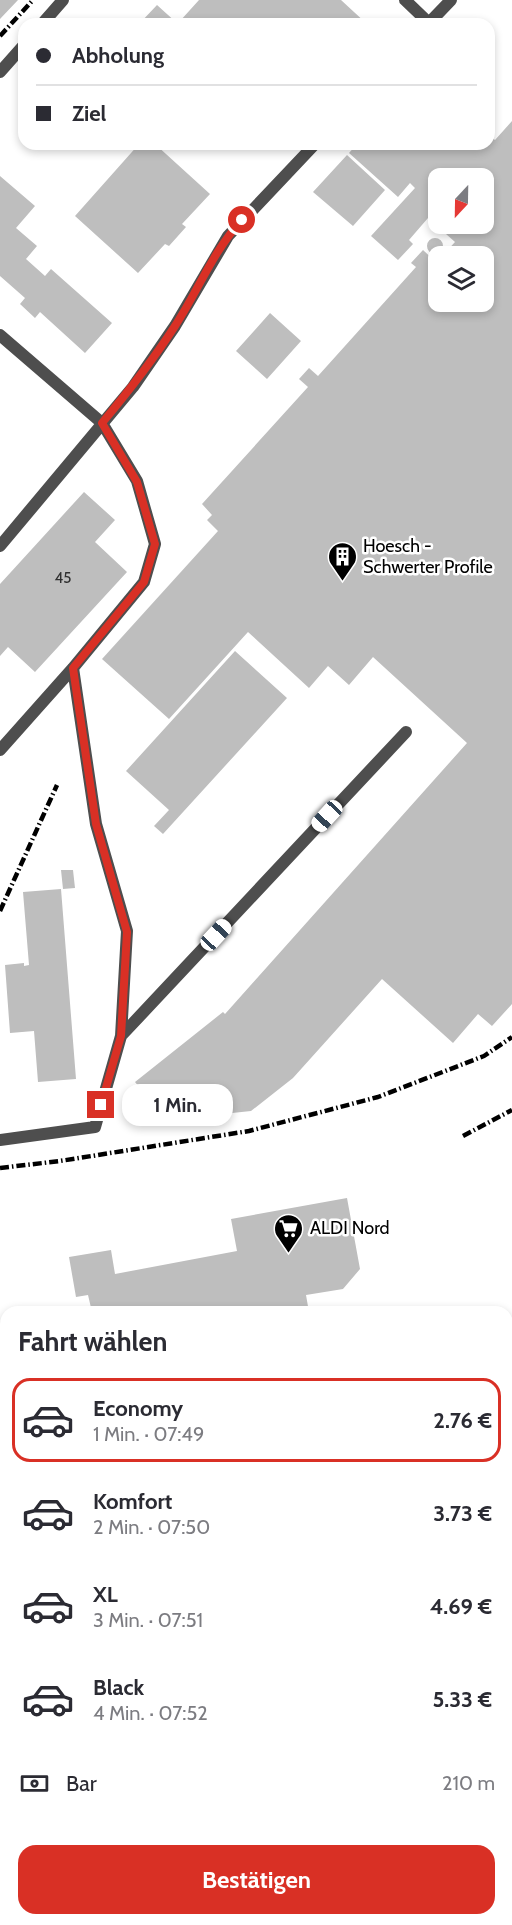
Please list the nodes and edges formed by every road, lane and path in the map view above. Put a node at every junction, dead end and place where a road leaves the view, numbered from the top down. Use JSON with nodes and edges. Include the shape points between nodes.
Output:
{"nodes":[{"id":1,"x":63,"y":0,"type":"edge"},
{"id":2,"x":405,"y":0,"type":"edge"},
{"id":3,"x":451,"y":0,"type":"edge"},
{"id":4,"x":47,"y":18,"type":"edge"},
{"id":5,"x":424,"y":18,"type":"edge"},
{"id":6,"x":434,"y":18,"type":"edge"},
{"id":7,"x":18,"y":52,"type":"edge"},
{"id":8,"x":0,"y":72,"type":"edge"},
{"id":9,"x":309,"y":150,"type":"edge"},
{"id":10,"x":0,"y":335,"type":"edge"},
{"id":11,"x":102,"y":423,"type":"junction"},
{"id":12,"x":0,"y":546,"type":"edge"},
{"id":13,"x":73,"y":668,"type":"junction"},
{"id":14,"x":406,"y":732,"type":"dead end"},
{"id":15,"x":0,"y":750,"type":"edge"},
{"id":16,"x":121,"y":1036,"type":"junction"},
{"id":17,"x":0,"y":1140,"type":"edge"}],
"edges":[{"from":1,"to":4,"type":"lane"},
{"from":2,"to":5,"type":"lane"},
{"from":3,"to":6,"type":"lane"},
{"from":7,"to":8,"type":"lane"},
{"from":9,"to":11,"type":"lane","via":[[228,236],[175,326],[133,387]]},
{"from":10,"to":11,"type":"lane"},
{"from":11,"to":12,"type":"lane"},
{"from":11,"to":13,"type":"lane","via":[[137,482],[155,544],[144,582]]},
{"from":13,"to":15,"type":"lane"},
{"from":13,"to":16,"type":"lane","via":[[96,824],[127,932]]},
{"from":14,"to":16,"type":"lane"},
{"from":16,"to":17,"type":"lane","via":[[95,1127]]}]}
